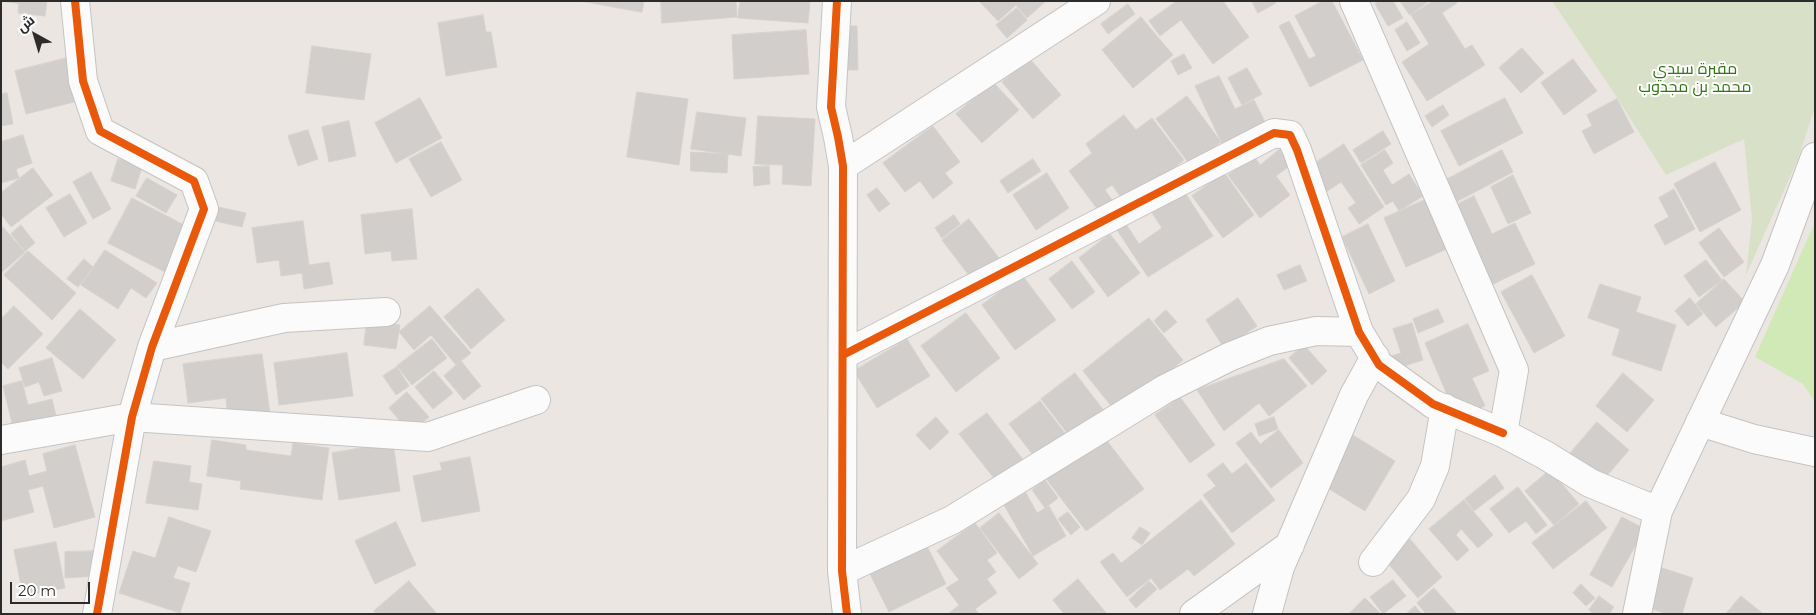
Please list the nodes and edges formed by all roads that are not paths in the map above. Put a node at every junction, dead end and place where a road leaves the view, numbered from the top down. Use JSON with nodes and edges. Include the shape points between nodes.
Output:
{"nodes":[{"id":1,"x":75,"y":1,"type":"edge"},
{"id":2,"x":837,"y":1,"type":"edge"},
{"id":3,"x":1096,"y":1,"type":"edge"},
{"id":4,"x":1354,"y":1,"type":"edge"},
{"id":5,"x":1815,"y":157,"type":"edge"},
{"id":6,"x":843,"y":166,"type":"junction"},
{"id":7,"x":386,"y":312,"type":"dead end"},
{"id":8,"x":1359,"y":332,"type":"junction"},
{"id":9,"x":152,"y":347,"type":"junction"},
{"id":10,"x":843,"y":355,"type":"junction"},
{"id":11,"x":1375,"y":358,"type":"junction"},
{"id":12,"x":536,"y":400,"type":"dead end"},
{"id":13,"x":1444,"y":408,"type":"junction"},
{"id":14,"x":132,"y":417,"type":"junction"},
{"id":15,"x":1700,"y":422,"type":"junction"},
{"id":16,"x":1503,"y":433,"type":"junction"},
{"id":17,"x":1,"y":440,"type":"edge"},
{"id":18,"x":1815,"y":452,"type":"edge"},
{"id":19,"x":1658,"y":512,"type":"junction"},
{"id":20,"x":1290,"y":545,"type":"junction"},
{"id":21,"x":1373,"y":562,"type":"dead end"},
{"id":22,"x":842,"y":571,"type":"junction"},
{"id":23,"x":97,"y":614,"type":"edge"},
{"id":24,"x":847,"y":614,"type":"edge"},
{"id":25,"x":1194,"y":614,"type":"edge"},
{"id":26,"x":1267,"y":614,"type":"edge"},
{"id":27,"x":1637,"y":614,"type":"edge"}],
"edges":[{"from":1,"to":9,"type":"street","via":[[83,81],[100,132],[194,181],[204,209]]},
{"from":2,"to":6,"type":"street","via":[[831,108]]},
{"from":3,"to":6,"type":"street"},
{"from":4,"to":16,"type":"street","via":[[1514,370]]},
{"from":5,"to":15,"type":"street","via":[[1775,265]]},
{"from":6,"to":10,"type":"street"},
{"from":7,"to":9,"type":"street","via":[[284,318]]},
{"from":8,"to":10,"type":"street","via":[[1297,150],[1290,135],[1274,133]]},
{"from":8,"to":11,"type":"street"},
{"from":8,"to":22,"type":"street","via":[[1316,331],[1269,340],[1229,357],[1165,389],[952,520]]},
{"from":9,"to":14,"type":"street"},
{"from":10,"to":22,"type":"street"},
{"from":11,"to":13,"type":"street","via":[[1433,404]]},
{"from":11,"to":20,"type":"street","via":[[1354,394]]},
{"from":12,"to":14,"type":"street","via":[[428,437]]},
{"from":13,"to":16,"type":"street"},
{"from":13,"to":21,"type":"street","via":[[1435,466],[1421,499]]},
{"from":14,"to":17,"type":"street"},
{"from":14,"to":23,"type":"street"},
{"from":15,"to":18,"type":"street","via":[[1754,439]]},
{"from":15,"to":19,"type":"street"},
{"from":16,"to":19,"type":"street","via":[[1590,483]]},
{"from":19,"to":27,"type":"street"},
{"from":20,"to":25,"type":"street"},
{"from":20,"to":26,"type":"street","via":[[1280,567]]},
{"from":22,"to":24,"type":"street"}]}
